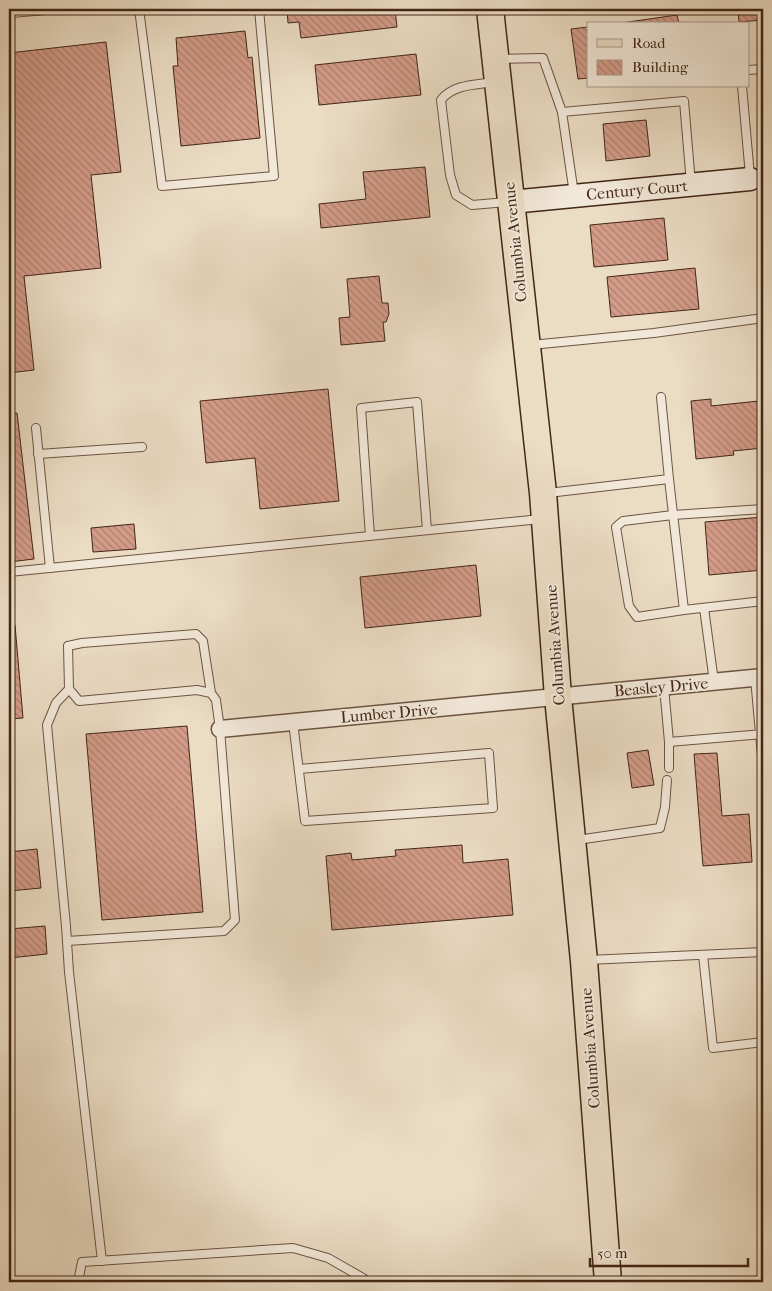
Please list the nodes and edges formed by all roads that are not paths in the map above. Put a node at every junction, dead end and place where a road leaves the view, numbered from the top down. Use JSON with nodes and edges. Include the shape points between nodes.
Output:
{"nodes":[{"id":1,"x":58,"y":9,"type":"edge"},
{"id":2,"x":139,"y":9,"type":"edge"},
{"id":3,"x":259,"y":9,"type":"edge"},
{"id":4,"x":490,"y":9,"type":"edge"},
{"id":5,"x":11,"y":12,"type":"edge"},
{"id":6,"x":763,"y":69,"type":"edge"},
{"id":7,"x":496,"y":70,"type":"junction"},
{"id":8,"x":750,"y":70,"type":"edge"},
{"id":9,"x":742,"y":88,"type":"edge"},
{"id":10,"x":562,"y":112,"type":"junction"},
{"id":11,"x":757,"y":179,"type":"edge"},
{"id":12,"x":691,"y":185,"type":"junction"},
{"id":13,"x":574,"y":196,"type":"junction"},
{"id":14,"x":511,"y":202,"type":"junction"},
{"id":15,"x":763,"y":318,"type":"edge"},
{"id":16,"x":527,"y":345,"type":"junction"},
{"id":17,"x":661,"y":397,"type":"dead end"},
{"id":18,"x":36,"y":428,"type":"dead end"},
{"id":19,"x":142,"y":447,"type":"dead end"},
{"id":20,"x":38,"y":454,"type":"junction"},
{"id":21,"x":670,"y":480,"type":"junction"},
{"id":22,"x":544,"y":506,"type":"junction"},
{"id":23,"x":763,"y":509,"type":"edge"},
{"id":24,"x":673,"y":516,"type":"junction"},
{"id":25,"x":427,"y":530,"type":"junction"},
{"id":26,"x":370,"y":536,"type":"junction"},
{"id":27,"x":50,"y":568,"type":"junction"},
{"id":28,"x":9,"y":572,"type":"edge"},
{"id":29,"x":763,"y":601,"type":"edge"},
{"id":30,"x":704,"y":608,"type":"junction"},
{"id":31,"x":684,"y":610,"type":"junction"},
{"id":32,"x":759,"y":678,"type":"edge"},
{"id":33,"x":714,"y":682,"type":"junction"},
{"id":34,"x":664,"y":687,"type":"junction"},
{"id":35,"x":69,"y":689,"type":"junction"},
{"id":36,"x":211,"y":693,"type":"junction"},
{"id":37,"x":558,"y":697,"type":"junction"},
{"id":38,"x":293,"y":722,"type":"junction"},
{"id":39,"x":220,"y":729,"type":"junction"},
{"id":40,"x":762,"y":734,"type":"edge"},
{"id":41,"x":669,"y":742,"type":"junction"},
{"id":42,"x":763,"y":767,"type":"edge"},
{"id":43,"x":669,"y":768,"type":"dead end"},
{"id":44,"x":299,"y":769,"type":"junction"},
{"id":45,"x":667,"y":780,"type":"dead end"},
{"id":46,"x":572,"y":840,"type":"junction"},
{"id":47,"x":67,"y":941,"type":"junction"},
{"id":48,"x":763,"y":952,"type":"edge"},
{"id":49,"x":703,"y":955,"type":"junction"},
{"id":50,"x":584,"y":961,"type":"junction"},
{"id":51,"x":763,"y":1042,"type":"edge"},
{"id":52,"x":102,"y":1261,"type":"junction"},
{"id":53,"x":78,"y":1282,"type":"edge"},
{"id":54,"x":368,"y":1282,"type":"edge"},
{"id":55,"x":608,"y":1282,"type":"edge"}],
"edges":[{"from":1,"to":5,"type":"lane"},
{"from":2,"to":3,"type":"lane","via":[[162,186],[274,176]]},
{"from":4,"to":7,"type":"main road","name":"Columbia Avenue"},
{"from":6,"to":8,"type":"lane"},
{"from":7,"to":10,"type":"lane","via":[[543,58]]},
{"from":7,"to":14,"type":"main road","name":"Columbia Avenue"},
{"from":7,"to":14,"type":"lane","via":[[447,92],[441,100],[450,175],[456,195],[472,205]]},
{"from":9,"to":11,"type":"lane"},
{"from":10,"to":12,"type":"lane","via":[[684,102]]},
{"from":10,"to":13,"type":"lane"},
{"from":11,"to":12,"type":"main road","name":"Century Court"},
{"from":12,"to":13,"type":"main road","name":"Century Court"},
{"from":13,"to":14,"type":"main road","name":"Century Court"},
{"from":14,"to":16,"type":"main road","name":"Columbia Avenue"},
{"from":15,"to":16,"type":"lane","via":[[654,333]]},
{"from":16,"to":22,"type":"main road","name":"Columbia Avenue"},
{"from":17,"to":21,"type":"lane"},
{"from":18,"to":20,"type":"lane"},
{"from":19,"to":20,"type":"lane"},
{"from":20,"to":27,"type":"lane"},
{"from":21,"to":22,"type":"lane"},
{"from":21,"to":24,"type":"lane"},
{"from":22,"to":25,"type":"lane"},
{"from":22,"to":37,"type":"main road","name":"Columbia Avenue"},
{"from":23,"to":24,"type":"lane"},
{"from":24,"to":31,"type":"lane"},
{"from":24,"to":31,"type":"lane","via":[[623,521],[616,527],[629,606],[637,617]]},
{"from":25,"to":26,"type":"lane"},
{"from":25,"to":26,"type":"lane","via":[[417,402],[362,408]]},
{"from":26,"to":27,"type":"lane"},
{"from":27,"to":28,"type":"lane"},
{"from":29,"to":30,"type":"lane"},
{"from":30,"to":31,"type":"lane"},
{"from":30,"to":33,"type":"lane"},
{"from":32,"to":33,"type":"street","name":"Beasley Drive"},
{"from":32,"to":40,"type":"lane"},
{"from":33,"to":34,"type":"street","name":"Beasley Drive"},
{"from":34,"to":37,"type":"street","name":"Beasley Drive"},
{"from":34,"to":41,"type":"lane"},
{"from":35,"to":36,"type":"lane","via":[[79,701],[196,690]]},
{"from":35,"to":36,"type":"lane","via":[[68,646],[196,634],[203,641]]},
{"from":35,"to":47,"type":"lane","via":[[56,703],[47,725]]},
{"from":36,"to":39,"type":"lane","via":[[216,700]]},
{"from":37,"to":38,"type":"street","name":"Lumber Drive"},
{"from":37,"to":46,"type":"main road","name":"Columbia Avenue"},
{"from":38,"to":39,"type":"street","name":"Lumber Drive"},
{"from":38,"to":44,"type":"lane"},
{"from":39,"to":47,"type":"lane","via":[[235,920],[224,931]]},
{"from":40,"to":41,"type":"lane"},
{"from":40,"to":42,"type":"lane"},
{"from":41,"to":43,"type":"lane"},
{"from":44,"to":44,"type":"lane","via":[[305,821],[493,808],[489,753]]},
{"from":45,"to":46,"type":"lane","via":[[660,828]]},
{"from":46,"to":50,"type":"main road","name":"Columbia Avenue"},
{"from":47,"to":52,"type":"lane"},
{"from":48,"to":49,"type":"lane"},
{"from":49,"to":50,"type":"lane"},
{"from":49,"to":51,"type":"lane","via":[[713,1048]]},
{"from":50,"to":55,"type":"main road","name":"Columbia Avenue"},
{"from":52,"to":53,"type":"lane","via":[[82,1262]]},
{"from":52,"to":54,"type":"lane","via":[[293,1248],[328,1258]]}]}
